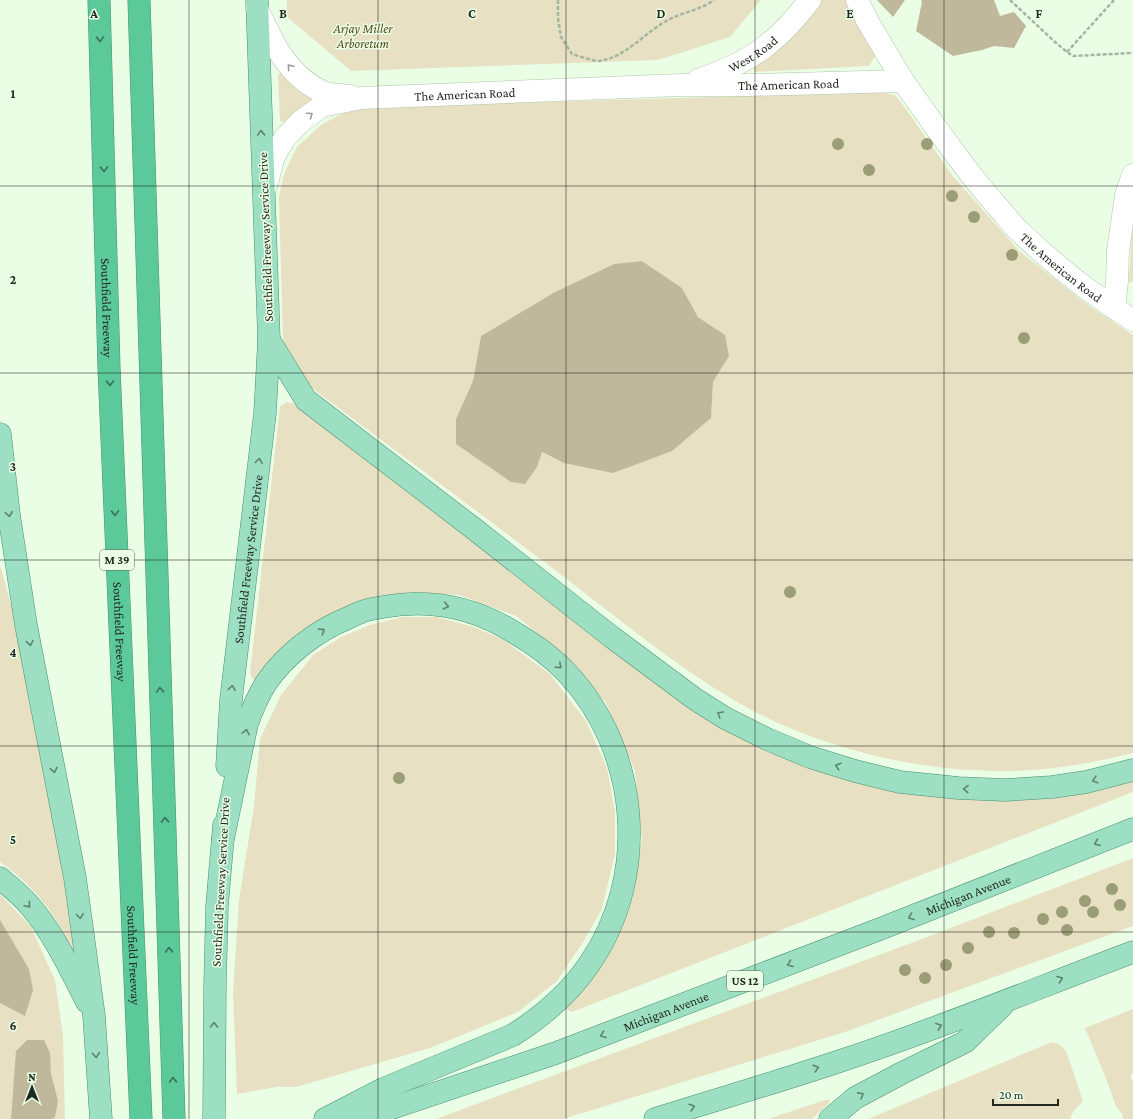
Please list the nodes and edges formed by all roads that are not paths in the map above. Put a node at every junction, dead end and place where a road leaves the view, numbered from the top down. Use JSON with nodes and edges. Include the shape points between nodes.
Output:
{"nodes":[{"id":1,"x":99,"y":0,"type":"edge"},
{"id":2,"x":139,"y":0,"type":"edge"},
{"id":3,"x":810,"y":0,"type":"edge"},
{"id":4,"x":857,"y":0,"type":"edge"},
{"id":5,"x":257,"y":4,"type":"edge"},
{"id":6,"x":903,"y":81,"type":"junction"},
{"id":7,"x":680,"y":85,"type":"junction"},
{"id":8,"x":361,"y":98,"type":"junction"},
{"id":9,"x":1133,"y":175,"type":"edge"},
{"id":10,"x":263,"y":195,"type":"junction"},
{"id":11,"x":1114,"y":308,"type":"junction"},
{"id":12,"x":1133,"y":320,"type":"edge"},
{"id":13,"x":269,"y":340,"type":"junction"},
{"id":14,"x":0,"y":434,"type":"edge"},
{"id":15,"x":1133,"y":770,"type":"edge"},
{"id":16,"x":1133,"y":829,"type":"edge"},
{"id":17,"x":223,"y":839,"type":"junction"},
{"id":18,"x":0,"y":878,"type":"edge"},
{"id":19,"x":1133,"y":952,"type":"edge"},
{"id":20,"x":1007,"y":1001,"type":"junction"},
{"id":21,"x":94,"y":1016,"type":"junction"},
{"id":22,"x":101,"y":1119,"type":"edge"},
{"id":23,"x":141,"y":1119,"type":"edge"},
{"id":24,"x":174,"y":1119,"type":"edge"},
{"id":25,"x":214,"y":1119,"type":"edge"},
{"id":26,"x":325,"y":1119,"type":"edge"},
{"id":27,"x":351,"y":1119,"type":"edge"},
{"id":28,"x":655,"y":1119,"type":"edge"},
{"id":29,"x":830,"y":1119,"type":"edge"}],
"edges":[{"from":1,"to":23,"type":"highway","name":"Southfield Freeway","number":"M 39","one_way":true,"via":[[109,368]]},
{"from":24,"to":2,"type":"highway","one_way":true},
{"from":3,"to":7,"type":"street","name":"West Road","via":[[791,24],[767,46],[718,73]]},
{"from":4,"to":6,"type":"street"},
{"from":8,"to":5,"type":"street","name":"The American Road","one_way":true,"via":[[324,92],[303,81],[278,51]]},
{"from":10,"to":5,"type":"main road","name":"Southfield Freeway Service Drive","one_way":true},
{"from":6,"to":7,"type":"street","name":"The American Road"},
{"from":6,"to":11,"type":"street","name":"The American Road","via":[[958,158],[1018,230],[1065,272]]},
{"from":7,"to":8,"type":"street","name":"The American Road"},
{"from":10,"to":8,"type":"street","name":"The American Road","one_way":true,"via":[[274,156],[285,138],[300,122],[322,106]]},
{"from":9,"to":11,"type":"street","name":"The American Road","via":[[1126,195],[1118,251]]},
{"from":10,"to":13,"type":"main road","name":"Southfield Freeway Service Drive"},
{"from":11,"to":12,"type":"street","name":"The American Road"},
{"from":15,"to":13,"type":"main road","one_way":true,"via":[[1086,782],[1052,787],[1005,790],[958,788],[900,782],[855,771],[810,757],[767,739],[725,718],[689,695],[306,400]]},
{"from":17,"to":13,"type":"main road","name":"Southfield Freeway Service Drive","one_way":true,"via":[[231,700],[265,413]]},
{"from":14,"to":21,"type":"main road","one_way":true,"via":[[9,515],[26,625],[75,878]]},
{"from":16,"to":27,"type":"main road","name":"Michigan Avenue","number":"US 12","one_way":true,"via":[[556,1053],[383,1111]]},
{"from":25,"to":17,"type":"main road","name":"Southfield Freeway Service Drive","one_way":true,"via":[[217,906]]},
{"from":17,"to":26,"type":"main road","one_way":true,"via":[[247,724],[266,683],[282,663],[306,642],[335,623],[366,610],[400,604],[440,604],[473,612],[503,625],[538,647],[567,672],[606,728],[620,764],[630,824],[625,879],[606,936],[576,981],[550,1009],[512,1035],[383,1089]]},
{"from":18,"to":21,"type":"main road","one_way":true,"via":[[30,906],[47,930],[62,953]]},
{"from":20,"to":19,"type":"main road","one_way":true},
{"from":28,"to":20,"type":"main road","one_way":true,"via":[[844,1060]]},
{"from":29,"to":20,"type":"main road","one_way":true,"via":[[856,1098],[964,1042]]},
{"from":21,"to":22,"type":"main road","one_way":true}]}
